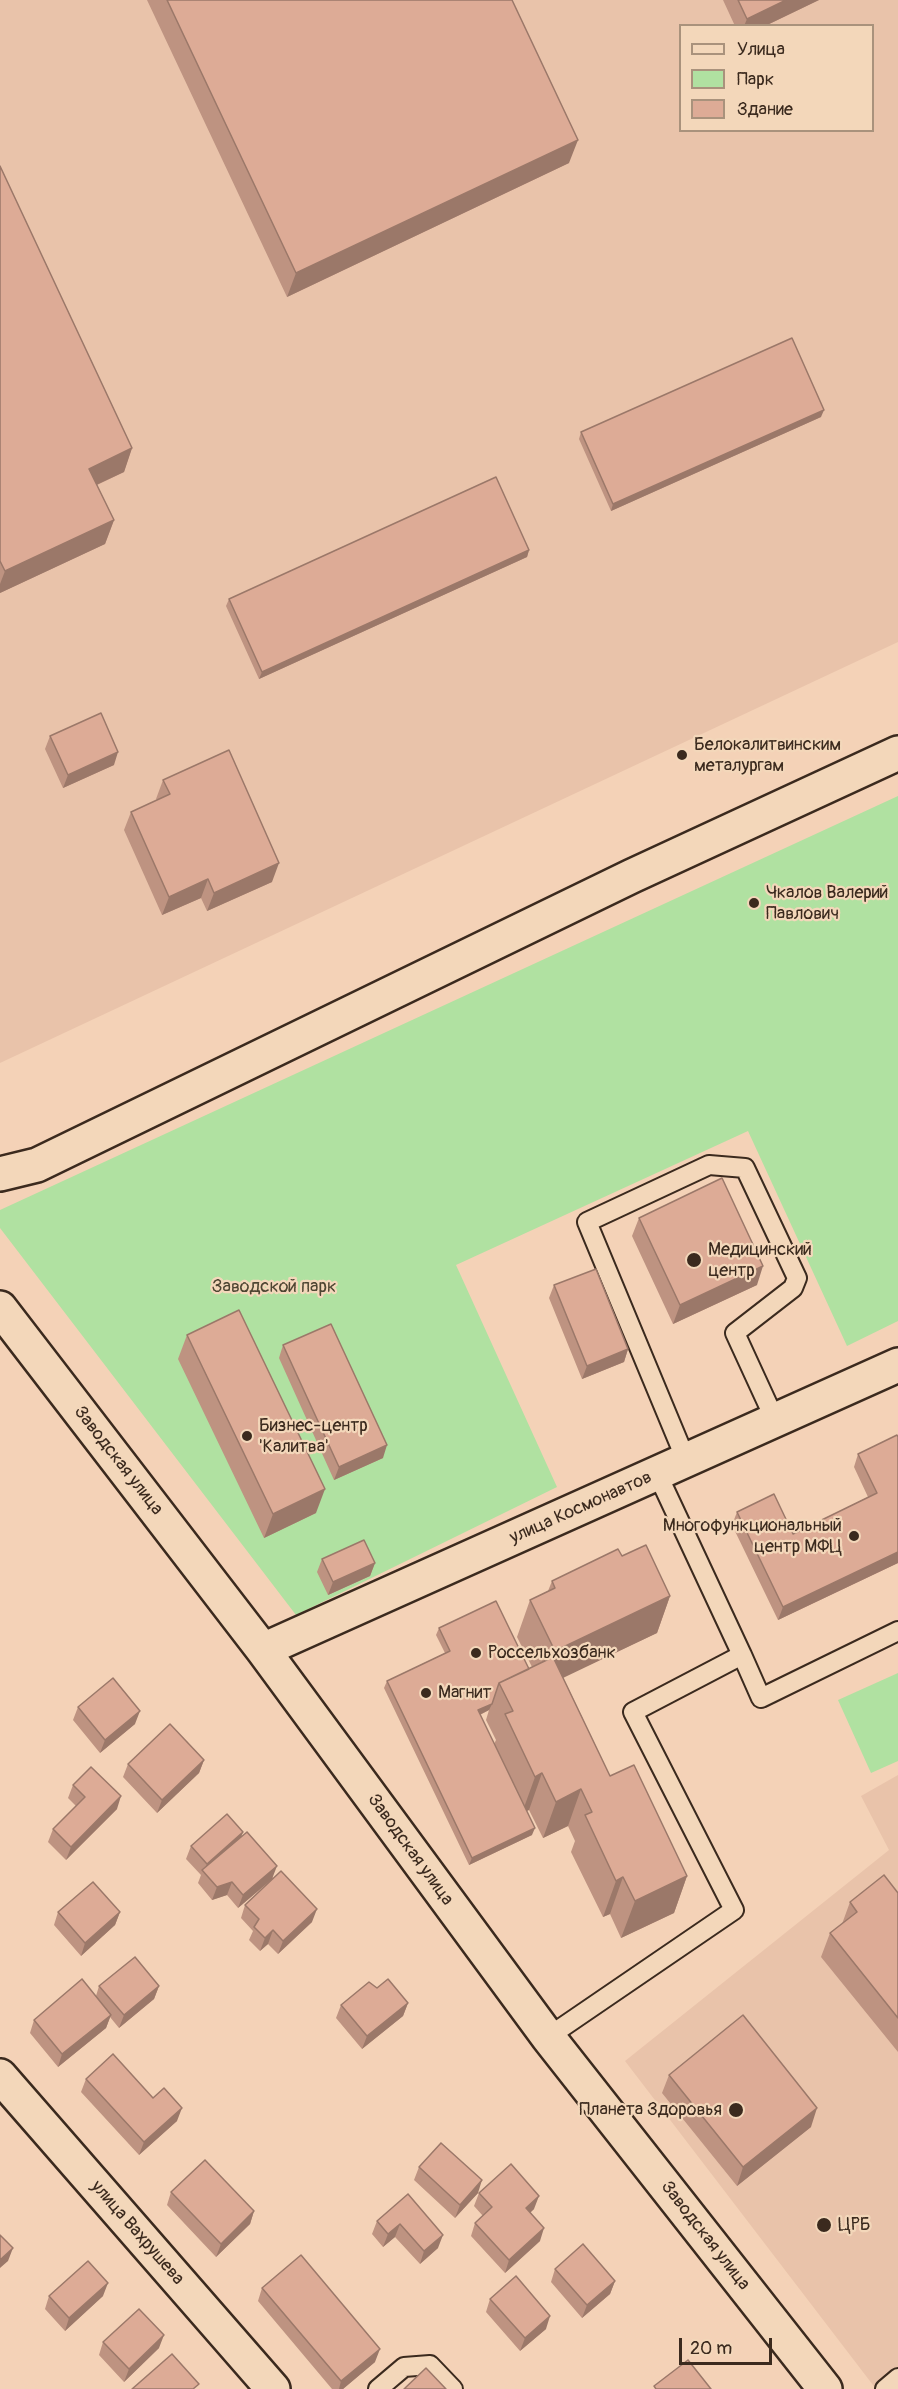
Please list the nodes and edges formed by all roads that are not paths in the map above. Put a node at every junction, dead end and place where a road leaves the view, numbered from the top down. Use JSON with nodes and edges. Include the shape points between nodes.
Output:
{"nodes":[{"id":1,"x":898,"y":753,"type":"edge"},
{"id":2,"x":0,"y":1174,"type":"edge"},
{"id":3,"x":0,"y":1308,"type":"edge"},
{"id":4,"x":898,"y":1365,"type":"edge"},
{"id":5,"x":775,"y":1420,"type":"junction"},
{"id":6,"x":686,"y":1460,"type":"junction"},
{"id":7,"x":657,"y":1473,"type":"junction"},
{"id":8,"x":898,"y":1631,"type":"edge"},
{"id":9,"x":263,"y":1650,"type":"junction"},
{"id":10,"x":742,"y":1655,"type":"junction"},
{"id":11,"x":548,"y":2037,"type":"junction"},
{"id":12,"x":0,"y":2076,"type":"edge"},
{"id":13,"x":898,"y":2378,"type":"edge"},
{"id":14,"x":273,"y":2389,"type":"edge"},
{"id":15,"x":378,"y":2389,"type":"edge"},
{"id":16,"x":453,"y":2389,"type":"edge"},
{"id":17,"x":825,"y":2389,"type":"edge"},
{"id":18,"x":885,"y":2389,"type":"edge"}],
"edges":[{"from":1,"to":2,"type":"street","via":[[632,876],[37,1165]]},
{"from":3,"to":9,"type":"street","name":"Заводская улица"},
{"from":4,"to":5,"type":"street","name":"улица Космонавтов"},
{"from":5,"to":6,"type":"street","name":"улица Космонавтов"},
{"from":5,"to":6,"type":"lane","via":[[735,1333],[793,1288],[797,1278],[745,1168],[709,1165],[587,1222]]},
{"from":6,"to":7,"type":"street","name":"улица Космонавтов"},
{"from":7,"to":9,"type":"street","name":"улица Космонавтов"},
{"from":7,"to":10,"type":"lane"},
{"from":8,"to":10,"type":"lane","via":[[761,1698]]},
{"from":9,"to":11,"type":"street","name":"Заводская улица"},
{"from":10,"to":11,"type":"lane","via":[[633,1712],[734,1910]]},
{"from":11,"to":17,"type":"street","name":"Заводская улица"},
{"from":12,"to":14,"type":"street","name":"улица Вахрушева"},
{"from":13,"to":18,"type":"lane"},
{"from":15,"to":16,"type":"lane","via":[[404,2367],[430,2365]]}]}
